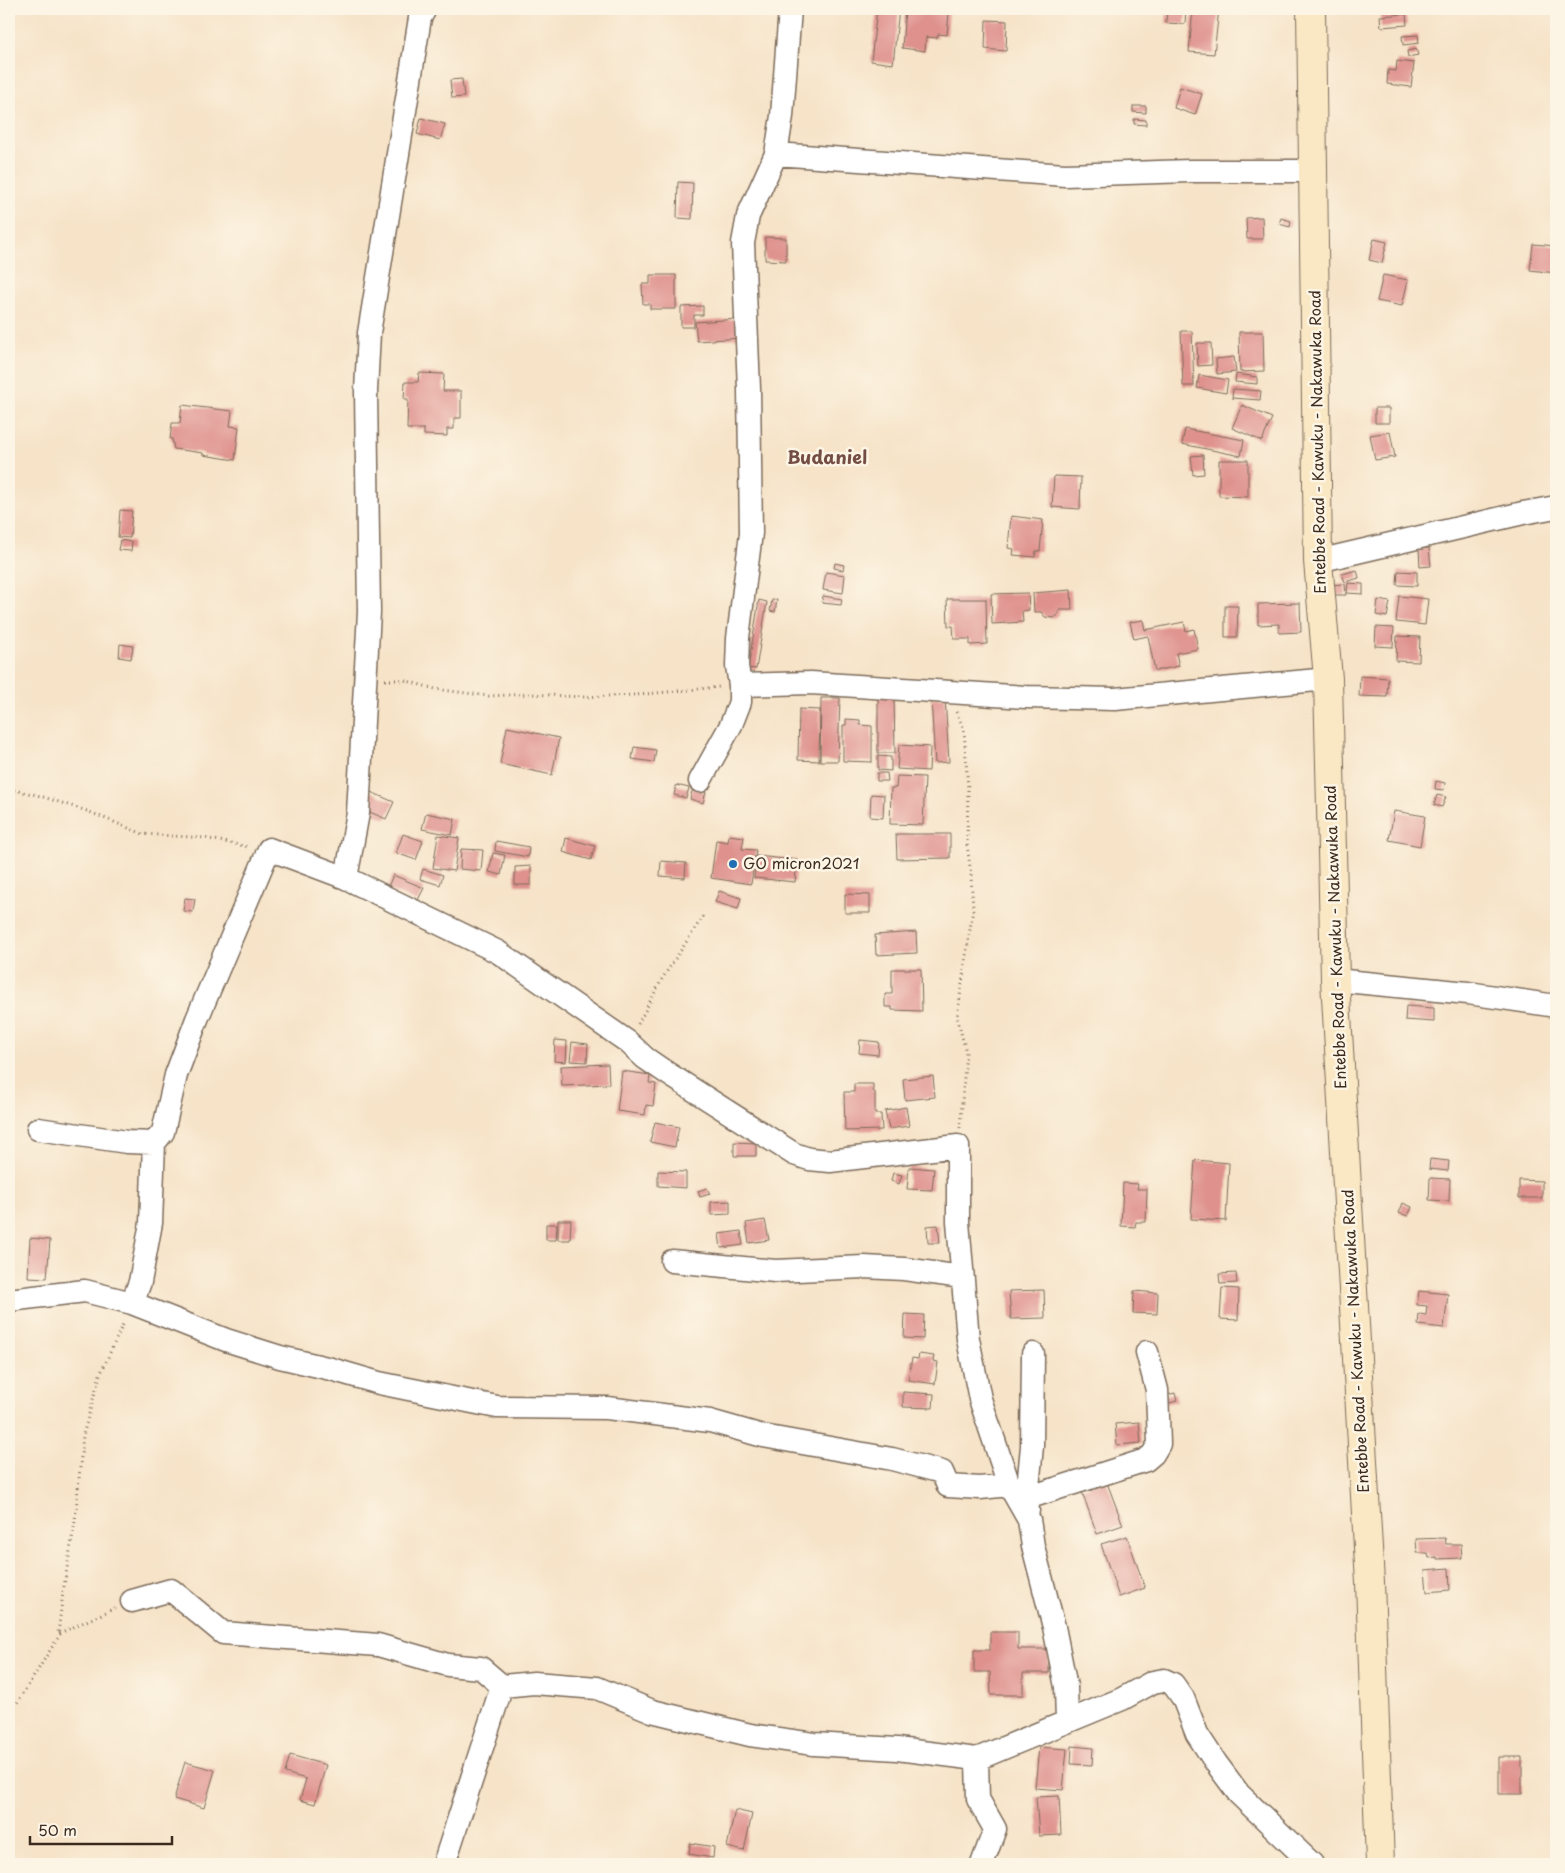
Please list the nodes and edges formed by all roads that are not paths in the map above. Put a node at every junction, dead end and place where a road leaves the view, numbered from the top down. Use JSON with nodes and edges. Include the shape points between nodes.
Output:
{"nodes":[{"id":1,"x":425,"y":9,"type":"edge"},
{"id":2,"x":790,"y":9,"type":"edge"},
{"id":3,"x":1311,"y":9,"type":"edge"},
{"id":4,"x":776,"y":154,"type":"junction"},
{"id":5,"x":1313,"y":170,"type":"junction"},
{"id":6,"x":1556,"y":508,"type":"edge"},
{"id":7,"x":1318,"y":561,"type":"junction"},
{"id":8,"x":1328,"y":679,"type":"junction"},
{"id":9,"x":740,"y":685,"type":"junction"},
{"id":10,"x":700,"y":781,"type":"dead end"},
{"id":11,"x":346,"y":878,"type":"junction"},
{"id":12,"x":1335,"y":980,"type":"junction"},
{"id":13,"x":1556,"y":1006,"type":"edge"},
{"id":14,"x":38,"y":1130,"type":"dead end"},
{"id":15,"x":154,"y":1142,"type":"junction"},
{"id":16,"x":672,"y":1261,"type":"dead end"},
{"id":17,"x":962,"y":1277,"type":"junction"},
{"id":18,"x":9,"y":1300,"type":"edge"},
{"id":19,"x":132,"y":1303,"type":"junction"},
{"id":20,"x":1147,"y":1352,"type":"dead end"},
{"id":21,"x":1033,"y":1354,"type":"dead end"},
{"id":22,"x":1022,"y":1501,"type":"junction"},
{"id":23,"x":132,"y":1601,"type":"road end"},
{"id":24,"x":502,"y":1686,"type":"junction"},
{"id":25,"x":1067,"y":1722,"type":"junction"},
{"id":26,"x":978,"y":1759,"type":"junction"},
{"id":27,"x":444,"y":1864,"type":"edge"},
{"id":28,"x":982,"y":1864,"type":"edge"},
{"id":29,"x":1312,"y":1864,"type":"edge"},
{"id":30,"x":1380,"y":1864,"type":"edge"}],
"edges":[{"from":1,"to":11,"type":"street","via":[[420,18],[369,333],[366,391],[370,562],[367,672],[358,813]]},
{"from":2,"to":4,"type":"street"},
{"from":3,"to":5,"type":"main road","name":"Entebbe Road - Kawuku - Nakawuka Road"},
{"from":4,"to":5,"type":"street","via":[[1065,175]]},
{"from":4,"to":9,"type":"street","via":[[748,216],[743,243],[750,533],[738,638]]},
{"from":5,"to":7,"type":"main road","name":"Entebbe Road - Kawuku - Nakawuka Road"},
{"from":6,"to":7,"type":"street"},
{"from":7,"to":8,"type":"main road","name":"Entebbe Road - Kawuku - Nakawuka Road"},
{"from":8,"to":9,"type":"street","via":[[1115,699],[811,683]]},
{"from":8,"to":12,"type":"main road","name":"Entebbe Road - Kawuku - Nakawuka Road"},
{"from":9,"to":10,"type":"street","via":[[740,702],[731,725]]},
{"from":11,"to":15,"type":"street","via":[[269,849],[197,1019],[176,1075],[163,1132]]},
{"from":11,"to":17,"type":"street","via":[[498,952],[628,1042],[645,1058],[794,1154],[809,1160],[830,1161],[958,1146]]},
{"from":12,"to":13,"type":"street"},
{"from":12,"to":30,"type":"main road","name":"Entebbe Road - Kawuku - Nakawuka Road","via":[[1370,1582]]},
{"from":14,"to":15,"type":"street","via":[[127,1142]]},
{"from":15,"to":19,"type":"street","via":[[151,1223],[140,1282]]},
{"from":16,"to":17,"type":"street","via":[[775,1271],[864,1267],[904,1269]]},
{"from":17,"to":22,"type":"street","via":[[968,1339],[980,1399]]},
{"from":18,"to":19,"type":"street","via":[[85,1291]]},
{"from":19,"to":22,"type":"street","via":[[226,1340],[379,1383],[497,1407],[607,1408],[710,1421],[763,1436],[892,1459],[942,1472],[948,1486],[980,1488]]},
{"from":20,"to":22,"type":"street","via":[[1158,1390],[1159,1444],[1153,1454],[1146,1460]]},
{"from":21,"to":22,"type":"street","via":[[1032,1446]]},
{"from":22,"to":25,"type":"street","via":[[1054,1627],[1066,1687]]},
{"from":23,"to":24,"type":"street","via":[[170,1590],[223,1633],[378,1645],[448,1665],[481,1668]]},
{"from":24,"to":26,"type":"street","via":[[534,1683],[597,1688],[652,1711],[750,1735]]},
{"from":24,"to":27,"type":"street"},
{"from":25,"to":26,"type":"street"},
{"from":25,"to":29,"type":"street","via":[[1153,1682],[1164,1680],[1173,1684],[1197,1734],[1239,1794]]},
{"from":26,"to":28,"type":"street","via":[[978,1799],[995,1829]]}]}
